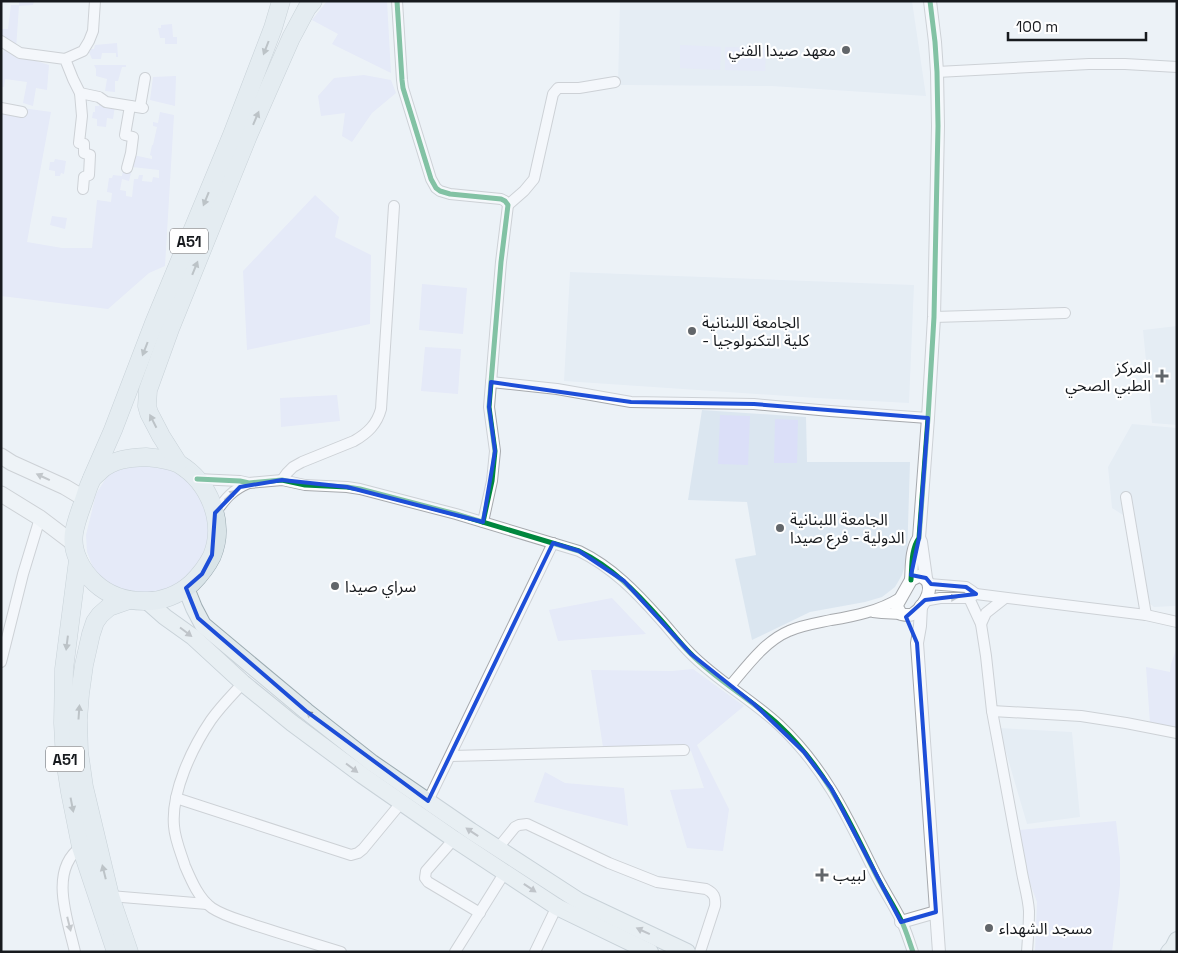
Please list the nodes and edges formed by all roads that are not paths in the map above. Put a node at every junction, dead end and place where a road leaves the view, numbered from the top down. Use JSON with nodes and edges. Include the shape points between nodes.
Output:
{"nodes":[{"id":1,"x":95,"y":1,"type":"edge"},
{"id":2,"x":281,"y":1,"type":"edge"},
{"id":3,"x":313,"y":1,"type":"edge"},
{"id":4,"x":397,"y":1,"type":"edge"},
{"id":5,"x":930,"y":1,"type":"edge"},
{"id":6,"x":1,"y":41,"type":"edge"},
{"id":7,"x":65,"y":59,"type":"junction"},
{"id":8,"x":1177,"y":67,"type":"edge"},
{"id":9,"x":937,"y":72,"type":"junction"},
{"id":10,"x":145,"y":78,"type":"dead end"},
{"id":11,"x":615,"y":82,"type":"dead end"},
{"id":12,"x":80,"y":92,"type":"junction"},
{"id":13,"x":138,"y":107,"type":"junction"},
{"id":14,"x":1,"y":108,"type":"edge"},
{"id":15,"x":22,"y":112,"type":"dead end"},
{"id":16,"x":127,"y":168,"type":"dead end"},
{"id":17,"x":83,"y":189,"type":"dead end"},
{"id":18,"x":508,"y":205,"type":"junction"},
{"id":19,"x":394,"y":206,"type":"dead end"},
{"id":20,"x":1065,"y":313,"type":"dead end"},
{"id":21,"x":934,"y":317,"type":"junction"},
{"id":22,"x":491,"y":382,"type":"junction"},
{"id":23,"x":928,"y":418,"type":"junction"},
{"id":24,"x":1,"y":456,"type":"edge"},
{"id":25,"x":178,"y":463,"type":"junction"},
{"id":26,"x":92,"y":478,"type":"junction"},
{"id":27,"x":197,"y":479,"type":"junction"},
{"id":28,"x":282,"y":480,"type":"junction"},
{"id":29,"x":249,"y":483,"type":"junction"},
{"id":30,"x":1,"y":494,"type":"edge"},
{"id":31,"x":1126,"y":497,"type":"dead end"},
{"id":32,"x":85,"y":499,"type":"junction"},
{"id":33,"x":215,"y":513,"type":"junction"},
{"id":34,"x":40,"y":518,"type":"junction"},
{"id":35,"x":483,"y":522,"type":"junction"},
{"id":36,"x":919,"y":538,"type":"junction"},
{"id":37,"x":73,"y":543,"type":"junction"},
{"id":38,"x":553,"y":543,"type":"junction"},
{"id":39,"x":78,"y":560,"type":"junction"},
{"id":40,"x":911,"y":580,"type":"junction"},
{"id":41,"x":927,"y":581,"type":"junction"},
{"id":42,"x":186,"y":588,"type":"junction"},
{"id":43,"x":972,"y":596,"type":"junction"},
{"id":44,"x":900,"y":598,"type":"junction"},
{"id":45,"x":1006,"y":598,"type":"junction"},
{"id":46,"x":129,"y":600,"type":"junction"},
{"id":47,"x":148,"y":602,"type":"junction"},
{"id":48,"x":922,"y":603,"type":"junction"},
{"id":49,"x":71,"y":611,"type":"junction"},
{"id":50,"x":872,"y":611,"type":"junction"},
{"id":51,"x":903,"y":614,"type":"junction"},
{"id":52,"x":1146,"y":615,"type":"junction"},
{"id":53,"x":95,"y":622,"type":"junction"},
{"id":54,"x":1177,"y":622,"type":"edge"},
{"id":55,"x":981,"y":624,"type":"junction"},
{"id":56,"x":917,"y":643,"type":"junction"},
{"id":57,"x":1,"y":662,"type":"edge"},
{"id":58,"x":243,"y":682,"type":"junction"},
{"id":59,"x":730,"y":686,"type":"junction"},
{"id":60,"x":992,"y":711,"type":"junction"},
{"id":61,"x":330,"y":730,"type":"junction"},
{"id":62,"x":1177,"y":733,"type":"edge"},
{"id":63,"x":319,"y":743,"type":"junction"},
{"id":64,"x":684,"y":750,"type":"dead end"},
{"id":65,"x":451,"y":756,"type":"junction"},
{"id":66,"x":176,"y":798,"type":"junction"},
{"id":67,"x":428,"y":801,"type":"junction"},
{"id":68,"x":401,"y":803,"type":"junction"},
{"id":69,"x":454,"y":839,"type":"junction"},
{"id":70,"x":80,"y":847,"type":"junction"},
{"id":71,"x":498,"y":848,"type":"junction"},
{"id":72,"x":505,"y":872,"type":"junction"},
{"id":73,"x":564,"y":892,"type":"junction"},
{"id":74,"x":110,"y":896,"type":"junction"},
{"id":75,"x":207,"y":904,"type":"junction"},
{"id":76,"x":557,"y":906,"type":"junction"},
{"id":77,"x":936,"y":912,"type":"junction"},
{"id":78,"x":480,"y":913,"type":"junction"},
{"id":79,"x":901,"y":922,"type":"junction"},
{"id":80,"x":1177,"y":940,"type":"edge"},
{"id":81,"x":75,"y":952,"type":"edge"},
{"id":82,"x":116,"y":952,"type":"edge"},
{"id":83,"x":129,"y":952,"type":"edge"},
{"id":84,"x":341,"y":952,"type":"edge"},
{"id":85,"x":455,"y":952,"type":"edge"},
{"id":86,"x":535,"y":952,"type":"edge"},
{"id":87,"x":650,"y":952,"type":"edge"},
{"id":88,"x":687,"y":952,"type":"edge"},
{"id":89,"x":700,"y":952,"type":"edge"},
{"id":90,"x":914,"y":952,"type":"edge"},
{"id":91,"x":939,"y":952,"type":"edge"},
{"id":92,"x":1027,"y":952,"type":"edge"},
{"id":93,"x":1169,"y":952,"type":"edge"}],
"edges":[{"from":1,"to":7,"type":"street","via":[[89,41],[83,51]]},
{"from":2,"to":26,"type":"highway","number":"A51","one_way":true,"via":[[232,135]]},
{"from":25,"to":3,"type":"highway","number":"A51","one_way":true,"via":[[147,406],[148,390],[248,136],[291,38]]},
{"from":4,"to":18,"type":"street","via":[[403,88],[431,179],[440,191],[501,199]]},
{"from":5,"to":9,"type":"street"},
{"from":6,"to":7,"type":"street","via":[[20,53]]},
{"from":7,"to":12,"type":"street"},
{"from":8,"to":9,"type":"street","via":[[1089,64]]},
{"from":9,"to":21,"type":"street"},
{"from":10,"to":13,"type":"street"},
{"from":11,"to":18,"type":"street","via":[[555,90],[534,179]]},
{"from":12,"to":13,"type":"street","via":[[106,102]]},
{"from":12,"to":17,"type":"street","via":[[79,143],[84,144],[84,153],[90,155],[89,175],[84,178]]},
{"from":13,"to":16,"type":"street","via":[[124,135],[133,137]]},
{"from":14,"to":15,"type":"street"},
{"from":18,"to":22,"type":"street"},
{"from":19,"to":28,"type":"street","via":[[379,417],[362,436],[302,462]]},
{"from":20,"to":21,"type":"street"},
{"from":21,"to":23,"type":"street"},
{"from":22,"to":23,"type":"street","via":[[631,402],[754,404]]},
{"from":22,"to":35,"type":"street","via":[[490,414],[495,451]]},
{"from":23,"to":36,"type":"street"},
{"from":32,"to":24,"type":"main road","one_way":true},
{"from":25,"to":26,"type":"highway","number":"A51","via":[[160,458],[124,458],[105,466]]},
{"from":25,"to":27,"type":"highway","number":"A51"},
{"from":26,"to":32,"type":"highway","number":"A51"},
{"from":27,"to":29,"type":"street"},
{"from":27,"to":33,"type":"highway","number":"A51","via":[[211,500]]},
{"from":28,"to":29,"type":"street"},
{"from":28,"to":35,"type":"street","via":[[360,489]]},
{"from":33,"to":29,"type":"street","one_way":true,"via":[[226,498]]},
{"from":30,"to":34,"type":"main road"},
{"from":31,"to":52,"type":"street"},
{"from":32,"to":37,"type":"highway","number":"A51","via":[[78,515]]},
{"from":33,"to":42,"type":"highway","number":"A51","via":[[217,534],[212,555],[202,574]]},
{"from":34,"to":37,"type":"main road"},
{"from":34,"to":57,"type":"street","via":[[22,574]]},
{"from":35,"to":38,"type":"street"},
{"from":36,"to":40,"type":"street","via":[[914,550]]},
{"from":36,"to":41,"type":"street"},
{"from":37,"to":39,"type":"highway","number":"A51"},
{"from":38,"to":59,"type":"street","via":[[579,551],[610,570],[639,595],[690,654]]},
{"from":38,"to":65,"type":"street"},
{"from":39,"to":46,"type":"highway","number":"A51","via":[[96,583]]},
{"from":39,"to":49,"type":"highway","number":"A51"},
{"from":40,"to":41,"type":"street","via":[[919,576]]},
{"from":40,"to":44,"type":"street"},
{"from":41,"to":43,"type":"street","via":[[972,590]]},
{"from":41,"to":48,"type":"street","via":[[929,590]]},
{"from":42,"to":47,"type":"highway","number":"A51","via":[[161,600]]},
{"from":61,"to":42,"type":"main road","one_way":true,"via":[[203,625]]},
{"from":43,"to":45,"type":"street"},
{"from":48,"to":43,"type":"street","one_way":true,"via":[[934,598]]},
{"from":43,"to":55,"type":"street"},
{"from":44,"to":50,"type":"street"},
{"from":44,"to":51,"type":"street","via":[[897,607]]},
{"from":45,"to":52,"type":"street"},
{"from":45,"to":55,"type":"street","via":[[986,613]]},
{"from":46,"to":47,"type":"highway","number":"A51"},
{"from":46,"to":53,"type":"highway","number":"A51","via":[[109,607]]},
{"from":47,"to":58,"type":"main road","one_way":true},
{"from":48,"to":51,"type":"street","via":[[914,613]]},
{"from":48,"to":56,"type":"street"},
{"from":49,"to":53,"type":"highway","via":[[82,607],[92,614]]},
{"from":49,"to":70,"type":"highway","number":"A51","one_way":true,"via":[[64,669],[63,723]]},
{"from":50,"to":51,"type":"street"},
{"from":50,"to":59,"type":"street","via":[[799,627],[780,635]]},
{"from":51,"to":56,"type":"street"},
{"from":52,"to":54,"type":"street"},
{"from":74,"to":53,"type":"highway","number":"A51","one_way":true,"via":[[79,752],[80,694]]},
{"from":55,"to":60,"type":"street"},
{"from":56,"to":77,"type":"street"},
{"from":58,"to":63,"type":"main road"},
{"from":58,"to":66,"type":"street","via":[[202,734]]},
{"from":59,"to":79,"type":"street","via":[[779,725],[818,769],[847,816]]},
{"from":60,"to":62,"type":"street","via":[[1081,716]]},
{"from":60,"to":92,"type":"street","via":[[1028,899]]},
{"from":61,"to":63,"type":"main road"},
{"from":61,"to":67,"type":"main road"},
{"from":63,"to":68,"type":"main road","one_way":true},
{"from":64,"to":65,"type":"street"},
{"from":65,"to":67,"type":"street"},
{"from":66,"to":68,"type":"street","via":[[351,854],[361,852]]},
{"from":66,"to":75,"type":"street","via":[[176,840],[187,872]]},
{"from":71,"to":67,"type":"main road","one_way":true},
{"from":68,"to":69,"type":"main road"},
{"from":69,"to":72,"type":"main road"},
{"from":69,"to":78,"type":"street","via":[[426,871],[426,879]]},
{"from":70,"to":81,"type":"street","one_way":true,"via":[[64,871],[62,890]]},
{"from":70,"to":82,"type":"highway","number":"A51"},
{"from":71,"to":73,"type":"main road"},
{"from":71,"to":89,"type":"street","via":[[515,826],[527,824],[657,882],[711,891],[715,895],[715,906]]},
{"from":72,"to":76,"type":"main road","one_way":true},
{"from":72,"to":78,"type":"street"},
{"from":73,"to":76,"type":"street"},
{"from":88,"to":73,"type":"main road","one_way":true},
{"from":74,"to":75,"type":"street"},
{"from":74,"to":83,"type":"highway","number":"A51"},
{"from":75,"to":84,"type":"street","via":[[232,918]]},
{"from":76,"to":86,"type":"street"},
{"from":76,"to":87,"type":"main road"},
{"from":77,"to":79,"type":"street"},
{"from":77,"to":91,"type":"street"},
{"from":78,"to":85,"type":"street"},
{"from":79,"to":90,"type":"street"},
{"from":80,"to":93,"type":"main road"}]}
